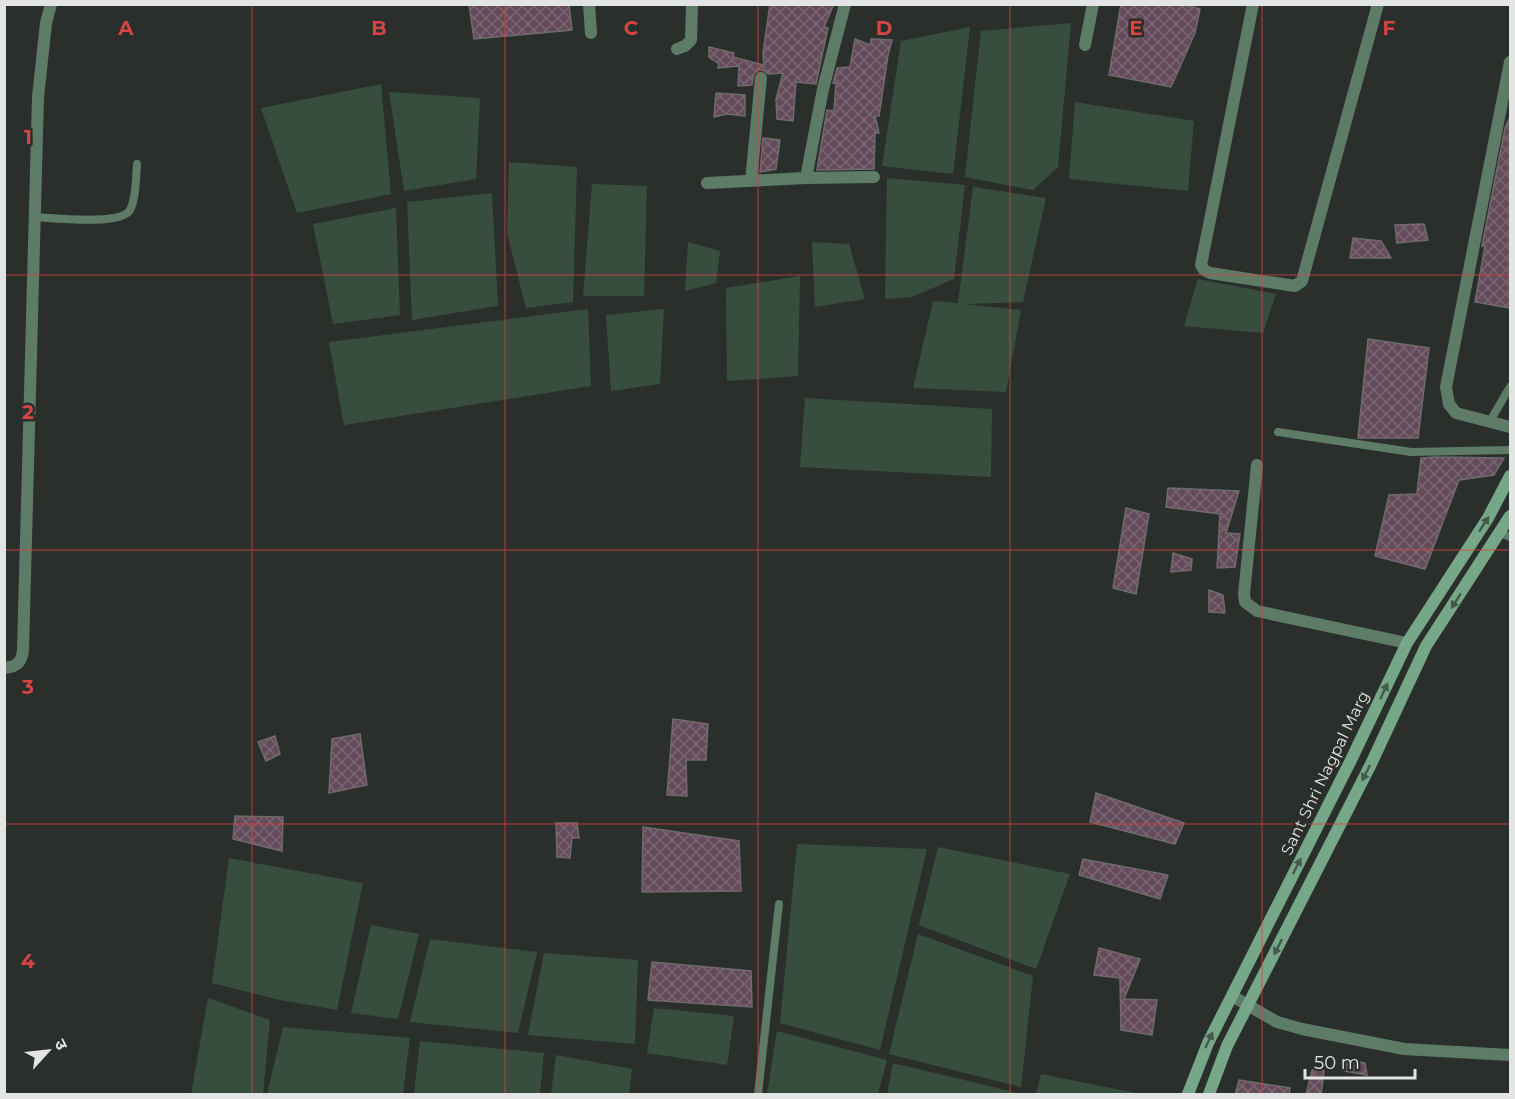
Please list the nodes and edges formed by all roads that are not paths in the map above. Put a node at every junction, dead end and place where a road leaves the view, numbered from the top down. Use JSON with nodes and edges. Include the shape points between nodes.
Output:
{"nodes":[{"id":1,"x":51,"y":4,"type":"edge"},
{"id":2,"x":589,"y":4,"type":"edge"},
{"id":3,"x":692,"y":4,"type":"edge"},
{"id":4,"x":845,"y":4,"type":"edge"},
{"id":5,"x":1093,"y":4,"type":"edge"},
{"id":6,"x":1253,"y":4,"type":"edge"},
{"id":7,"x":1378,"y":4,"type":"edge"},
{"id":8,"x":591,"y":33,"type":"dead end"},
{"id":9,"x":1085,"y":45,"type":"dead end"},
{"id":10,"x":677,"y":49,"type":"dead end"},
{"id":11,"x":1510,"y":62,"type":"edge"},
{"id":12,"x":761,"y":78,"type":"dead end"},
{"id":13,"x":137,"y":164,"type":"dead end"},
{"id":14,"x":874,"y":177,"type":"dead end"},
{"id":15,"x":806,"y":178,"type":"junction"},
{"id":16,"x":751,"y":181,"type":"junction"},
{"id":17,"x":707,"y":183,"type":"dead end"},
{"id":18,"x":35,"y":217,"type":"junction"},
{"id":19,"x":1510,"y":387,"type":"edge"},
{"id":20,"x":1490,"y":422,"type":"junction"},
{"id":21,"x":1510,"y":427,"type":"edge"},
{"id":22,"x":1278,"y":432,"type":"dead end"},
{"id":23,"x":1510,"y":450,"type":"edge"},
{"id":24,"x":1257,"y":465,"type":"dead end"},
{"id":25,"x":1510,"y":476,"type":"edge"},
{"id":26,"x":1510,"y":516,"type":"edge"},
{"id":27,"x":1505,"y":535,"type":"edge"},
{"id":28,"x":1407,"y":643,"type":"junction"},
{"id":29,"x":4,"y":668,"type":"edge"},
{"id":30,"x":779,"y":904,"type":"dead end"},
{"id":31,"x":1232,"y":996,"type":"junction"},
{"id":32,"x":1248,"y":1007,"type":"junction"},
{"id":33,"x":1510,"y":1055,"type":"edge"},
{"id":34,"x":758,"y":1095,"type":"edge"},
{"id":35,"x":1188,"y":1095,"type":"edge"},
{"id":36,"x":1209,"y":1095,"type":"edge"}],
"edges":[{"from":1,"to":18,"type":"street","via":[[38,97]]},
{"from":2,"to":8,"type":"street"},
{"from":3,"to":10,"type":"street","via":[[691,40]]},
{"from":4,"to":15,"type":"street"},
{"from":5,"to":9,"type":"street"},
{"from":6,"to":7,"type":"street","via":[[1201,265],[1210,273],[1295,286],[1302,281]]},
{"from":11,"to":20,"type":"street","via":[[1446,387],[1449,404],[1456,413]]},
{"from":12,"to":16,"type":"street"},
{"from":13,"to":18,"type":"lane","via":[[132,206],[126,215],[93,220]]},
{"from":14,"to":15,"type":"street"},
{"from":15,"to":16,"type":"street"},
{"from":16,"to":17,"type":"street"},
{"from":18,"to":29,"type":"street","via":[[23,650],[19,663]]},
{"from":19,"to":20,"type":"lane"},
{"from":20,"to":21,"type":"street"},
{"from":22,"to":23,"type":"lane","via":[[1405,452]]},
{"from":24,"to":28,"type":"street","via":[[1245,602],[1257,611]]},
{"from":28,"to":25,"type":"street","name":"Sant Shri Nagpal Marg","one_way":true,"via":[[1488,518]]},
{"from":26,"to":27,"type":"street"},
{"from":27,"to":32,"type":"street","one_way":true,"via":[[1426,646]]},
{"from":31,"to":28,"type":"street","name":"Sant Shri Nagpal Marg","one_way":true},
{"from":30,"to":34,"type":"lane"},
{"from":31,"to":32,"type":"street"},
{"from":35,"to":31,"type":"street","name":"Sant Shri Nagpal Marg","one_way":true},
{"from":32,"to":33,"type":"street","via":[[1302,1029],[1404,1049]]},
{"from":32,"to":36,"type":"street","via":[[1227,1046]]}]}
